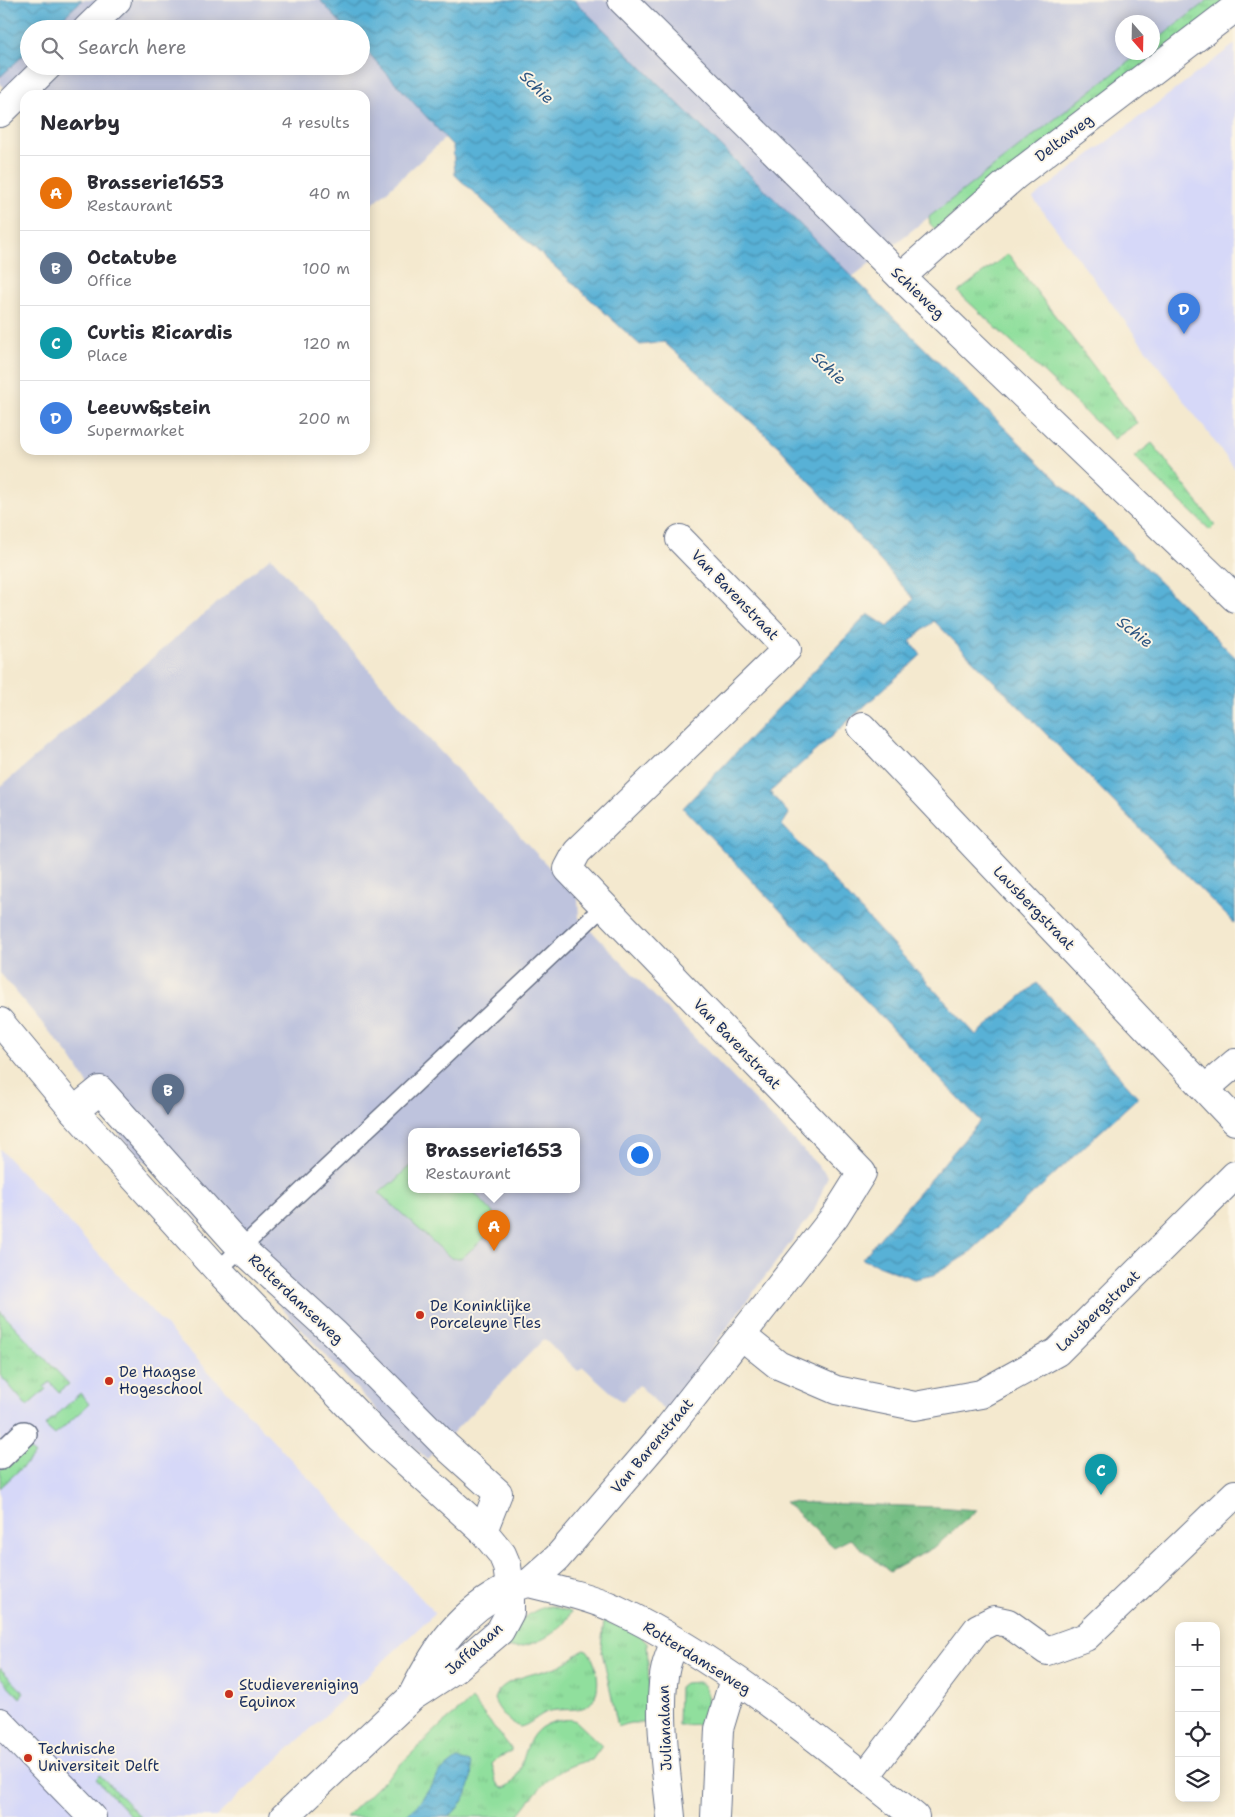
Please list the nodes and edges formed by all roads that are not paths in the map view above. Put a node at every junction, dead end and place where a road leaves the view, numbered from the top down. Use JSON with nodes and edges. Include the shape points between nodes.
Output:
{"nodes":[{"id":1,"x":117,"y":0,"type":"edge"},
{"id":2,"x":622,"y":0,"type":"edge"},
{"id":3,"x":1235,"y":8,"type":"edge"},
{"id":4,"x":96,"y":20,"type":"edge"},
{"id":5,"x":39,"y":75,"type":"edge"},
{"id":6,"x":23,"y":90,"type":"edge"},
{"id":7,"x":20,"y":93,"type":"edge"},
{"id":8,"x":0,"y":112,"type":"edge"},
{"id":9,"x":901,"y":277,"type":"junction"},
{"id":10,"x":680,"y":539,"type":"dead end"},
{"id":11,"x":1229,"y":583,"type":"edge"},
{"id":12,"x":862,"y":727,"type":"dead end"},
{"id":13,"x":604,"y":906,"type":"junction"},
{"id":14,"x":0,"y":1022,"type":"edge"},
{"id":15,"x":1235,"y":1063,"type":"edge"},
{"id":16,"x":1206,"y":1088,"type":"junction"},
{"id":17,"x":74,"y":1111,"type":"junction"},
{"id":18,"x":1235,"y":1121,"type":"edge"},
{"id":19,"x":1235,"y":1175,"type":"edge"},
{"id":20,"x":242,"y":1249,"type":"junction"},
{"id":21,"x":218,"y":1270,"type":"junction"},
{"id":22,"x":742,"y":1336,"type":"junction"},
{"id":23,"x":24,"y":1434,"type":"dead end"},
{"id":24,"x":0,"y":1458,"type":"edge"},
{"id":25,"x":1235,"y":1494,"type":"edge"},
{"id":26,"x":483,"y":1531,"type":"junction"},
{"id":27,"x":520,"y":1585,"type":"junction"},
{"id":28,"x":675,"y":1641,"type":"junction"},
{"id":29,"x":734,"y":1679,"type":"junction"},
{"id":30,"x":0,"y":1722,"type":"edge"},
{"id":31,"x":865,"y":1777,"type":"junction"},
{"id":32,"x":92,"y":1817,"type":"edge"},
{"id":33,"x":284,"y":1817,"type":"edge"},
{"id":34,"x":671,"y":1817,"type":"edge"},
{"id":35,"x":715,"y":1817,"type":"edge"},
{"id":36,"x":915,"y":1817,"type":"edge"}],
"edges":[{"from":1,"to":4,"type":"street"},
{"from":2,"to":9,"type":"street","name":"Schieweg"},
{"from":3,"to":9,"type":"street","name":"Deltaweg","via":[[1016,175]]},
{"from":5,"to":6,"type":"street"},
{"from":7,"to":8,"type":"street"},
{"from":9,"to":11,"type":"street","name":"Schieweg"},
{"from":10,"to":13,"type":"street","name":"Van Barenstraat","via":[[787,649],[577,852],[568,869]]},
{"from":12,"to":16,"type":"street","name":"Lausbergstraat"},
{"from":13,"to":20,"type":"lane"},
{"from":13,"to":22,"type":"street","name":"Van Barenstraat","via":[[862,1173],[835,1216]]},
{"from":14,"to":17,"type":"street"},
{"from":15,"to":16,"type":"street"},
{"from":16,"to":18,"type":"street","name":"Lausbergstraat"},
{"from":17,"to":20,"type":"street","name":"Rotterdamseweg","via":[[100,1090]]},
{"from":17,"to":21,"type":"street"},
{"from":19,"to":22,"type":"street","name":"Lausbergstraat","via":[[1057,1352],[981,1394],[915,1406],[836,1390],[778,1364]]},
{"from":20,"to":21,"type":"lane"},
{"from":20,"to":26,"type":"street","name":"Rotterdamseweg","via":[[498,1493]]},
{"from":21,"to":26,"type":"street","via":[[379,1437]]},
{"from":22,"to":27,"type":"street","name":"Van Barenstraat","via":[[576,1536],[546,1569]]},
{"from":23,"to":24,"type":"street"},
{"from":25,"to":31,"type":"street","via":[[1086,1637],[1047,1651],[1008,1622],[994,1620],[978,1628]]},
{"from":26,"to":27,"type":"street","via":[[502,1554]]},
{"from":27,"to":28,"type":"street","name":"Rotterdamseweg","via":[[615,1609]]},
{"from":27,"to":33,"type":"street","name":"Jaffalaan","via":[[486,1599],[466,1616],[437,1651],[412,1697]]},
{"from":28,"to":29,"type":"street","name":"Rotterdamseweg"},
{"from":28,"to":34,"type":"street","name":"Julianalaan","via":[[666,1666],[662,1692]]},
{"from":29,"to":31,"type":"street","name":"Rotterdamseweg"},
{"from":29,"to":35,"type":"street","via":[[719,1729]]},
{"from":30,"to":32,"type":"street"},
{"from":31,"to":36,"type":"street","name":"Rotterdamseweg"}]}
